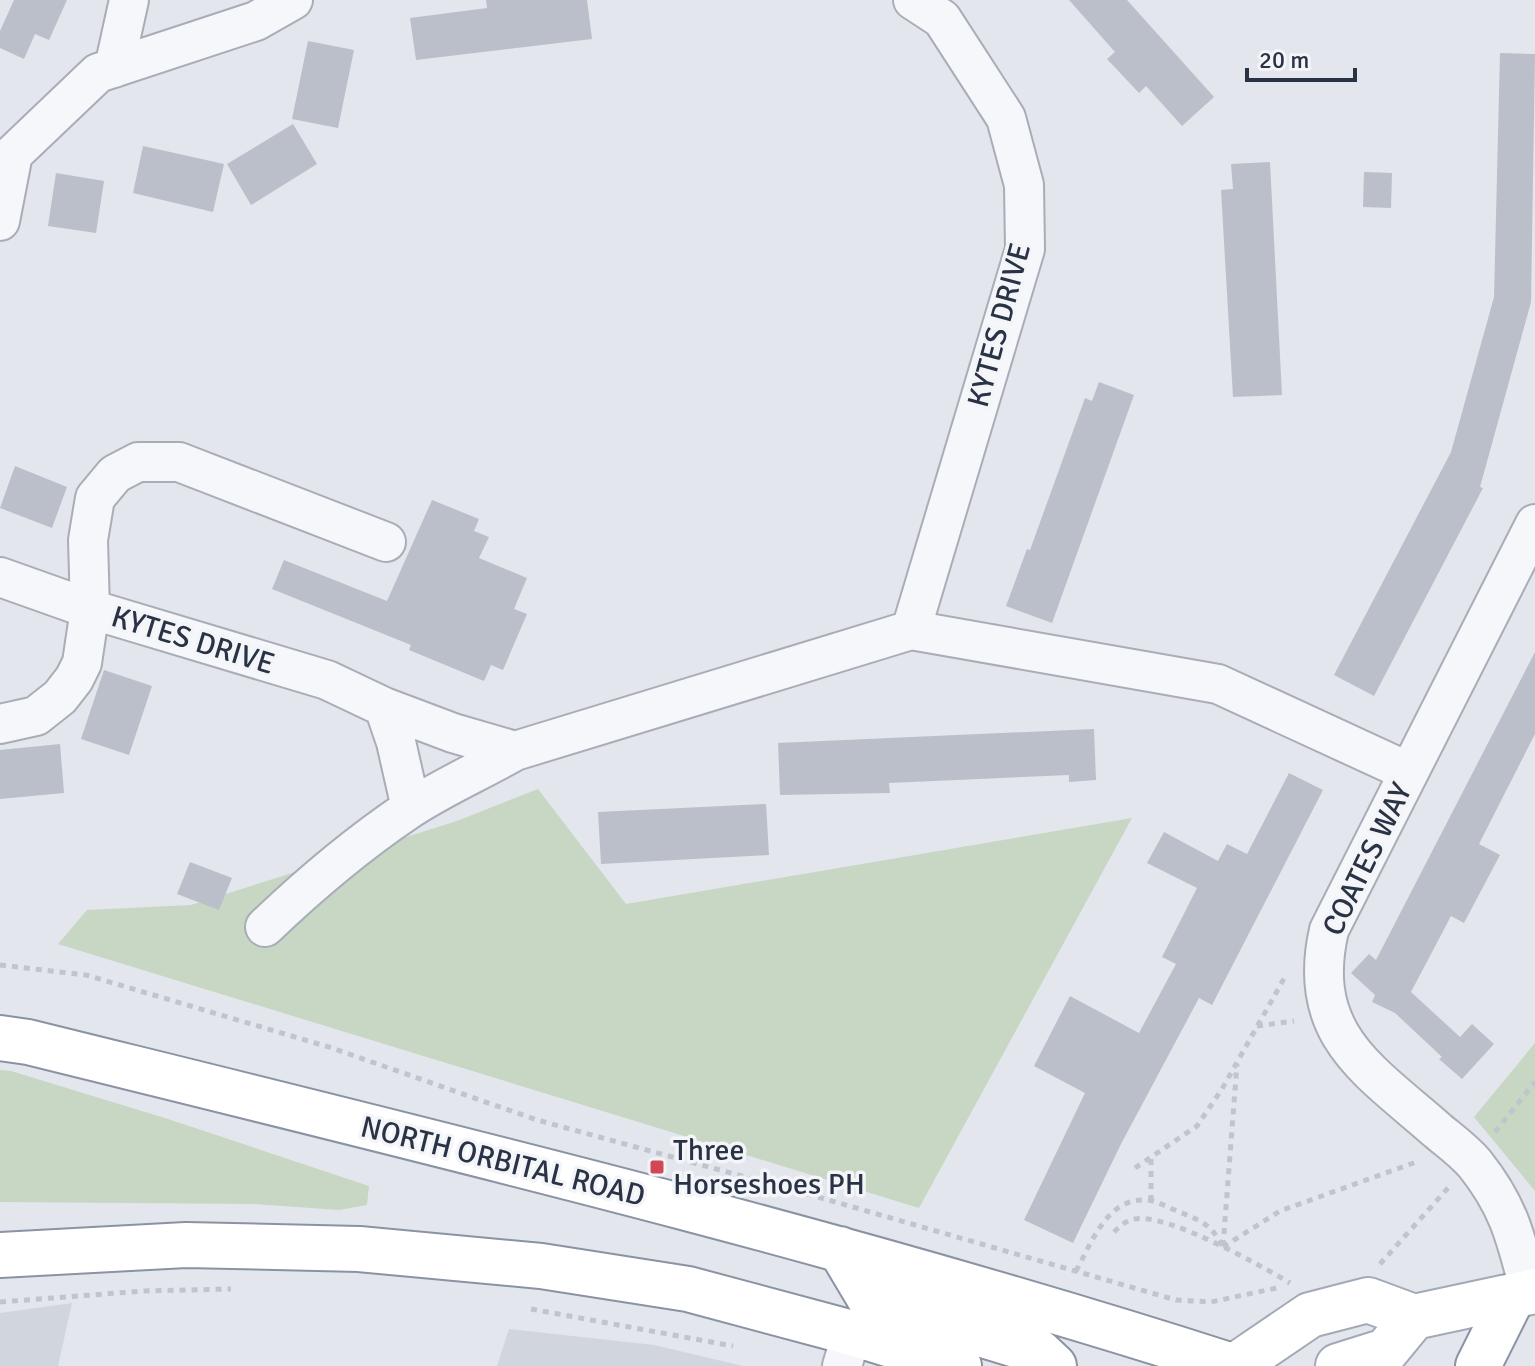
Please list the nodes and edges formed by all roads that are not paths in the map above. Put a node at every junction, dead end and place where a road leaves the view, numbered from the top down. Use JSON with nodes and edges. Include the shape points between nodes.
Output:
{"nodes":[{"id":1,"x":129,"y":0,"type":"edge"},
{"id":2,"x":293,"y":0,"type":"edge"},
{"id":3,"x":913,"y":0,"type":"edge"},
{"id":4,"x":114,"y":68,"type":"junction"},
{"id":5,"x":0,"y":221,"type":"edge"},
{"id":6,"x":1535,"y":524,"type":"edge"},
{"id":7,"x":386,"y":542,"type":"dead end"},
{"id":8,"x":0,"y":577,"type":"edge"},
{"id":9,"x":90,"y":609,"type":"junction"},
{"id":10,"x":911,"y":630,"type":"junction"},
{"id":11,"x":384,"y":707,"type":"junction"},
{"id":12,"x":0,"y":724,"type":"edge"},
{"id":13,"x":515,"y":751,"type":"junction"},
{"id":14,"x":1409,"y":772,"type":"junction"},
{"id":15,"x":411,"y":808,"type":"junction"},
{"id":16,"x":265,"y":927,"type":"dead end"},
{"id":17,"x":0,"y":1038,"type":"edge"},
{"id":18,"x":840,"y":1249,"type":"junction"},
{"id":19,"x":0,"y":1255,"type":"edge"},
{"id":20,"x":1526,"y":1293,"type":"edge"},
{"id":21,"x":1414,"y":1317,"type":"junction"},
{"id":22,"x":847,"y":1350,"type":"edge"},
{"id":23,"x":959,"y":1366,"type":"edge"},
{"id":24,"x":1054,"y":1366,"type":"edge"},
{"id":25,"x":1234,"y":1366,"type":"edge"},
{"id":26,"x":1338,"y":1366,"type":"edge"},
{"id":27,"x":1478,"y":1366,"type":"edge"}],
"edges":[{"from":1,"to":4,"type":"street"},
{"from":2,"to":4,"type":"street","via":[[256,21]]},
{"from":3,"to":10,"type":"street","name":"KYTES DRIVE","via":[[942,19],[1006,118],[1024,185],[1025,249]]},
{"from":4,"to":5,"type":"street","via":[[98,73],[13,154]]},
{"from":6,"to":14,"type":"street","name":"COATES WAY"},
{"from":7,"to":9,"type":"street","via":[[179,462],[138,462],[115,474],[95,498],[88,540]]},
{"from":8,"to":9,"type":"street","name":"KYTES DRIVE"},
{"from":9,"to":11,"type":"street","name":"KYTES DRIVE","via":[[327,680]]},
{"from":9,"to":12,"type":"street","via":[[82,663],[60,697],[36,716]]},
{"from":10,"to":13,"type":"street"},
{"from":10,"to":14,"type":"street","via":[[1218,684]]},
{"from":11,"to":13,"type":"street","name":"KYTES DRIVE"},
{"from":11,"to":15,"type":"street"},
{"from":13,"to":15,"type":"street"},
{"from":14,"to":20,"type":"street","name":"COATES WAY","via":[[1329,930],[1323,976],[1328,1004],[1341,1039],[1357,1060],[1467,1155],[1496,1191],[1508,1214]]},
{"from":15,"to":16,"type":"street","via":[[340,860]]},
{"from":17,"to":18,"type":"main road","name":"NORTH ORBITAL ROAD","via":[[511,1161]]},
{"from":18,"to":24,"type":"main road","via":[[871,1301],[1039,1352]]},
{"from":18,"to":25,"type":"main road","name":"NORTH ORBITAL ROAD"},
{"from":19,"to":22,"type":"main road","via":[[186,1245],[359,1249],[541,1266],[688,1289]]},
{"from":20,"to":21,"type":"main road"},
{"from":20,"to":27,"type":"main road"},
{"from":21,"to":25,"type":"main road","via":[[1368,1300],[1310,1315]]},
{"from":21,"to":26,"type":"main road","via":[[1386,1351]]},
{"from":22,"to":23,"type":"main road"}]}
